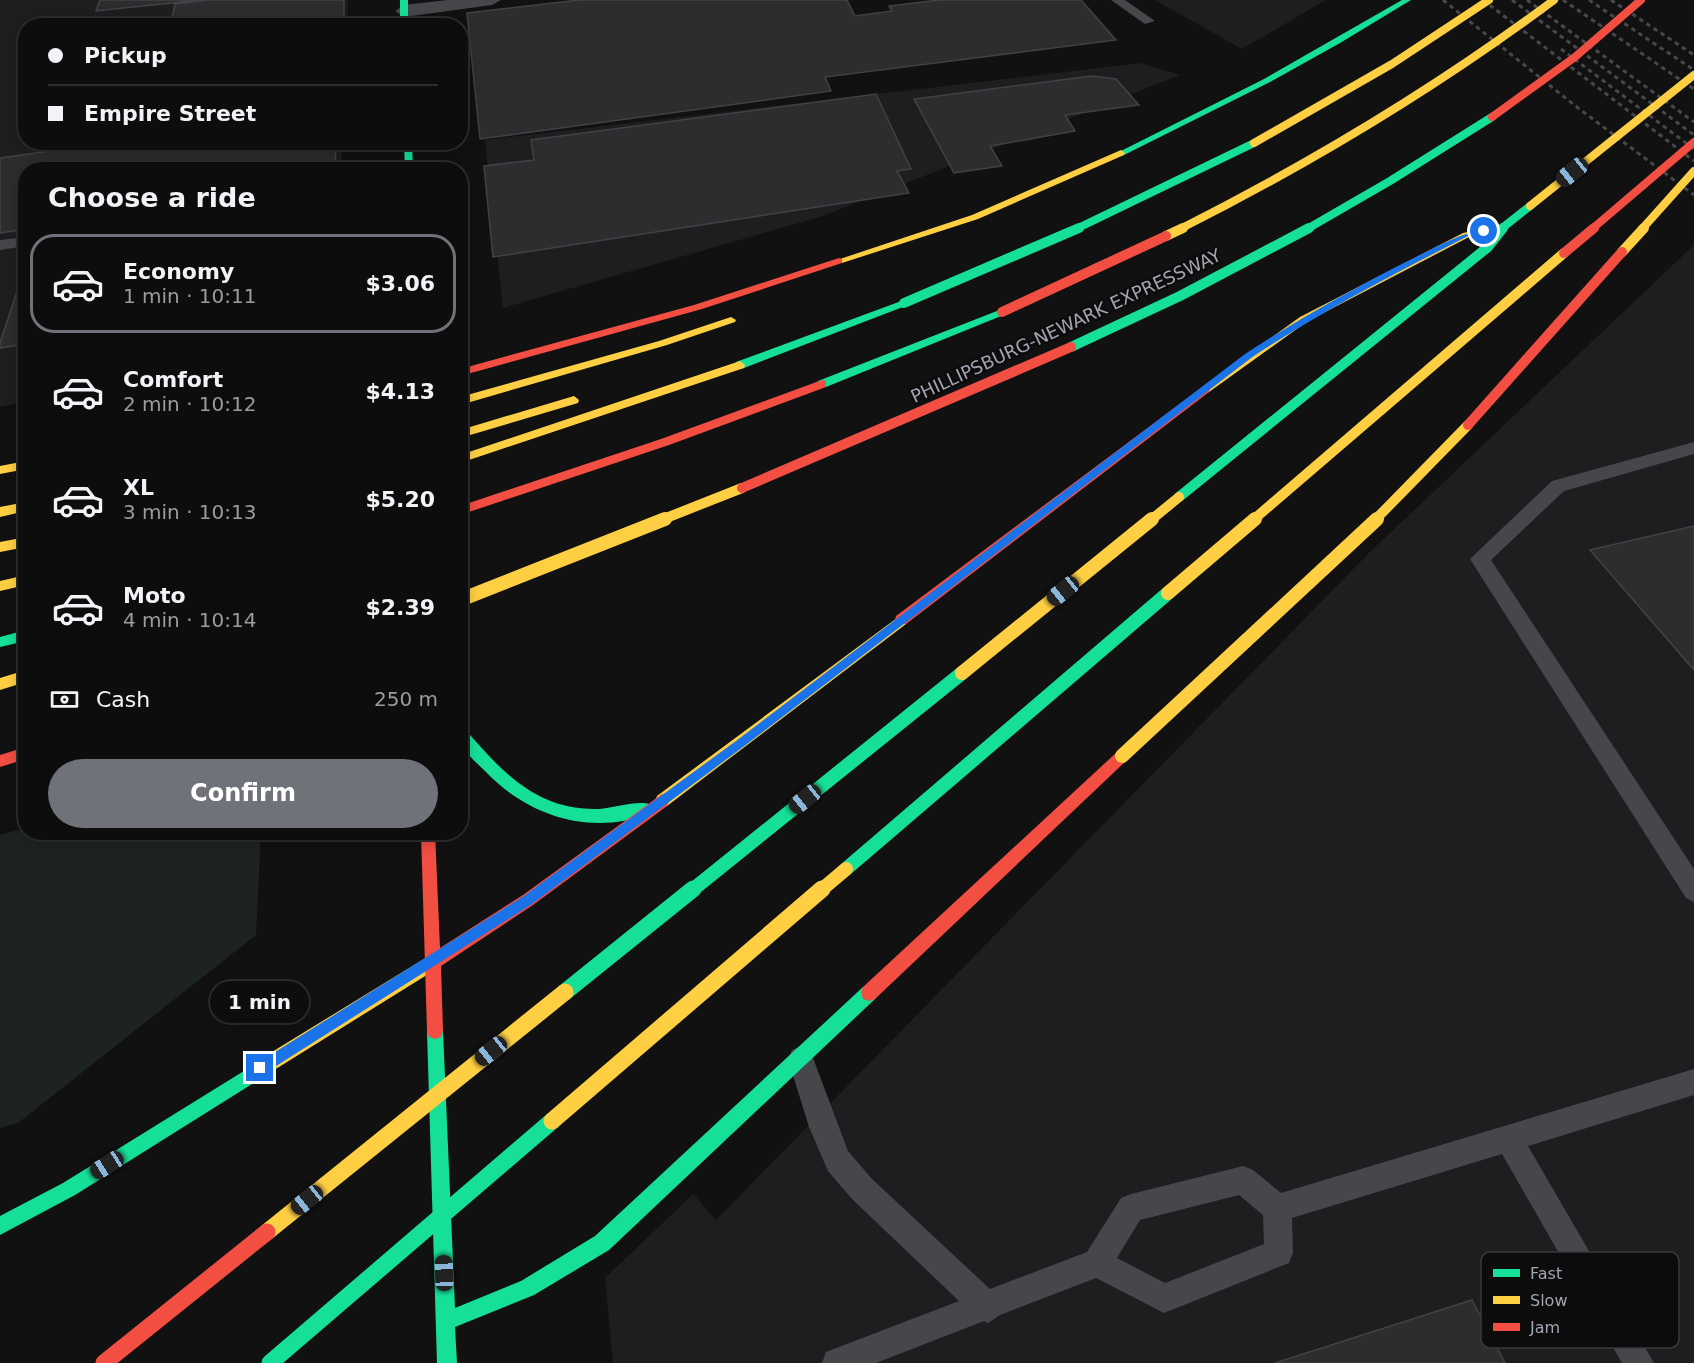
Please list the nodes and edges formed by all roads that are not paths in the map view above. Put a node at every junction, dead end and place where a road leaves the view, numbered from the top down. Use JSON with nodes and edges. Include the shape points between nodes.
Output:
{"nodes":[{"id":1,"x":492,"y":0,"type":"edge"},
{"id":2,"x":1117,"y":0,"type":"edge"},
{"id":3,"x":1407,"y":0,"type":"edge"},
{"id":4,"x":1489,"y":0,"type":"edge"},
{"id":5,"x":1554,"y":0,"type":"edge"},
{"id":6,"x":1641,"y":0,"type":"edge"},
{"id":7,"x":404,"y":15,"type":"edge"},
{"id":8,"x":1149,"y":21,"type":"dead end"},
{"id":9,"x":1694,"y":75,"type":"edge"},
{"id":10,"x":1694,"y":142,"type":"edge"},
{"id":11,"x":1694,"y":171,"type":"edge"},
{"id":12,"x":975,"y":217,"type":"junction"},
{"id":13,"x":1502,"y":228,"type":"junction"},
{"id":14,"x":18,"y":242,"type":"edge"},
{"id":15,"x":0,"y":245,"type":"edge"},
{"id":16,"x":904,"y":255,"type":"dead end"},
{"id":17,"x":904,"y":303,"type":"junction"},
{"id":18,"x":743,"y":316,"type":"dead end"},
{"id":19,"x":711,"y":360,"type":"dead end"},
{"id":20,"x":468,"y":371,"type":"edge"},
{"id":21,"x":585,"y":397,"type":"dead end"},
{"id":22,"x":468,"y":399,"type":"edge"},
{"id":23,"x":468,"y":432,"type":"edge"},
{"id":24,"x":1694,"y":448,"type":"edge"},
{"id":25,"x":468,"y":456,"type":"edge"},
{"id":26,"x":18,"y":467,"type":"edge"},
{"id":27,"x":0,"y":470,"type":"edge"},
{"id":28,"x":18,"y":508,"type":"edge"},
{"id":29,"x":468,"y":508,"type":"edge"},
{"id":30,"x":0,"y":512,"type":"edge"},
{"id":31,"x":18,"y":544,"type":"edge"},
{"id":32,"x":0,"y":547,"type":"edge"},
{"id":33,"x":18,"y":582,"type":"edge"},
{"id":34,"x":0,"y":586,"type":"edge"},
{"id":35,"x":468,"y":597,"type":"edge"},
{"id":36,"x":18,"y":637,"type":"edge"},
{"id":37,"x":0,"y":642,"type":"edge"},
{"id":38,"x":18,"y":678,"type":"edge"},
{"id":39,"x":0,"y":684,"type":"edge"},
{"id":40,"x":468,"y":744,"type":"edge"},
{"id":41,"x":18,"y":755,"type":"edge"},
{"id":42,"x":0,"y":761,"type":"edge"},
{"id":43,"x":657,"y":805,"type":"junction"},
{"id":44,"x":428,"y":840,"type":"edge"},
{"id":45,"x":1694,"y":890,"type":"edge"},
{"id":46,"x":432,"y":962,"type":"junction"},
{"id":47,"x":801,"y":1059,"type":"junction"},
{"id":48,"x":1694,"y":1082,"type":"edge"},
{"id":49,"x":1508,"y":1138,"type":"junction"},
{"id":50,"x":1277,"y":1208,"type":"junction"},
{"id":51,"x":0,"y":1226,"type":"edge"},
{"id":52,"x":1574,"y":1252,"type":"edge"},
{"id":53,"x":1097,"y":1263,"type":"junction"},
{"id":54,"x":988,"y":1308,"type":"junction"},
{"id":55,"x":446,"y":1321,"type":"junction"},
{"id":56,"x":1630,"y":1348,"type":"edge"},
{"id":57,"x":104,"y":1363,"type":"edge"},
{"id":58,"x":270,"y":1363,"type":"edge"},
{"id":59,"x":447,"y":1363,"type":"edge"},
{"id":60,"x":837,"y":1363,"type":"edge"},
{"id":61,"x":1639,"y":1363,"type":"edge"}],
"edges":[{"from":1,"to":7,"type":"street"},
{"from":2,"to":8,"type":"lane"},
{"from":3,"to":12,"type":"main road","via":[[1241,96]]},
{"from":4,"to":17,"type":"main road","bridge":true,"via":[[1385,69],[1258,141],[1102,219]]},
{"from":5,"to":29,"type":"main road","name":"PHILLIPSBURG-NEWARK EXPRESSWAY","bridge":true,"via":[[1450,76],[1338,145],[1178,230],[1087,273],[877,363],[694,432]]},
{"from":6,"to":35,"type":"main road","name":"PHILLIPSBURG-NEWARK EXPRESSWAY","bridge":true,"via":[[1577,55],[1443,149],[1323,220],[1194,288],[874,434]]},
{"from":9,"to":13,"type":"main road","bridge":true},
{"from":10,"to":58,"type":"main road","bridge":true},
{"from":11,"to":47,"type":"main road","bridge":true,"via":[[1403,494]]},
{"from":12,"to":16,"type":"main road"},
{"from":12,"to":20,"type":"main road","via":[[699,307]]},
{"from":13,"to":43,"type":"main road","via":[[1466,235],[1277,336]]},
{"from":13,"to":57,"type":"main road","bridge":true,"via":[[1488,247],[1378,337]]},
{"from":14,"to":15,"type":"lane"},
{"from":17,"to":19,"type":"main road"},
{"from":17,"to":25,"type":"main road","via":[[667,392]]},
{"from":18,"to":22,"type":"main road"},
{"from":21,"to":23,"type":"main road"},
{"from":24,"to":45,"type":"lane","via":[[1558,486],[1480,559]]},
{"from":26,"to":27,"type":"main road"},
{"from":28,"to":30,"type":"main road"},
{"from":31,"to":32,"type":"main road"},
{"from":33,"to":34,"type":"main road"},
{"from":36,"to":37,"type":"main road"},
{"from":38,"to":39,"type":"main road"},
{"from":40,"to":43,"type":"main road","via":[[504,782],[535,805],[558,814],[607,818]]},
{"from":41,"to":42,"type":"main road"},
{"from":43,"to":46,"type":"main road","via":[[528,900]]},
{"from":44,"to":46,"type":"main road"},
{"from":46,"to":51,"type":"main road","via":[[69,1189]]},
{"from":46,"to":55,"type":"main road"},
{"from":47,"to":54,"type":"lane","via":[[838,1161],[862,1189]]},
{"from":47,"to":55,"type":"main road","via":[[602,1243],[549,1279],[495,1305]]},
{"from":48,"to":49,"type":"lane"},
{"from":49,"to":50,"type":"lane"},
{"from":49,"to":52,"type":"lane"},
{"from":50,"to":53,"type":"lane","via":[[1243,1180],[1131,1208]]},
{"from":50,"to":53,"type":"lane","via":[[1279,1253],[1164,1298]]},
{"from":53,"to":54,"type":"lane"},
{"from":54,"to":60,"type":"lane"},
{"from":55,"to":59,"type":"main road"},
{"from":56,"to":61,"type":"lane"}]}
